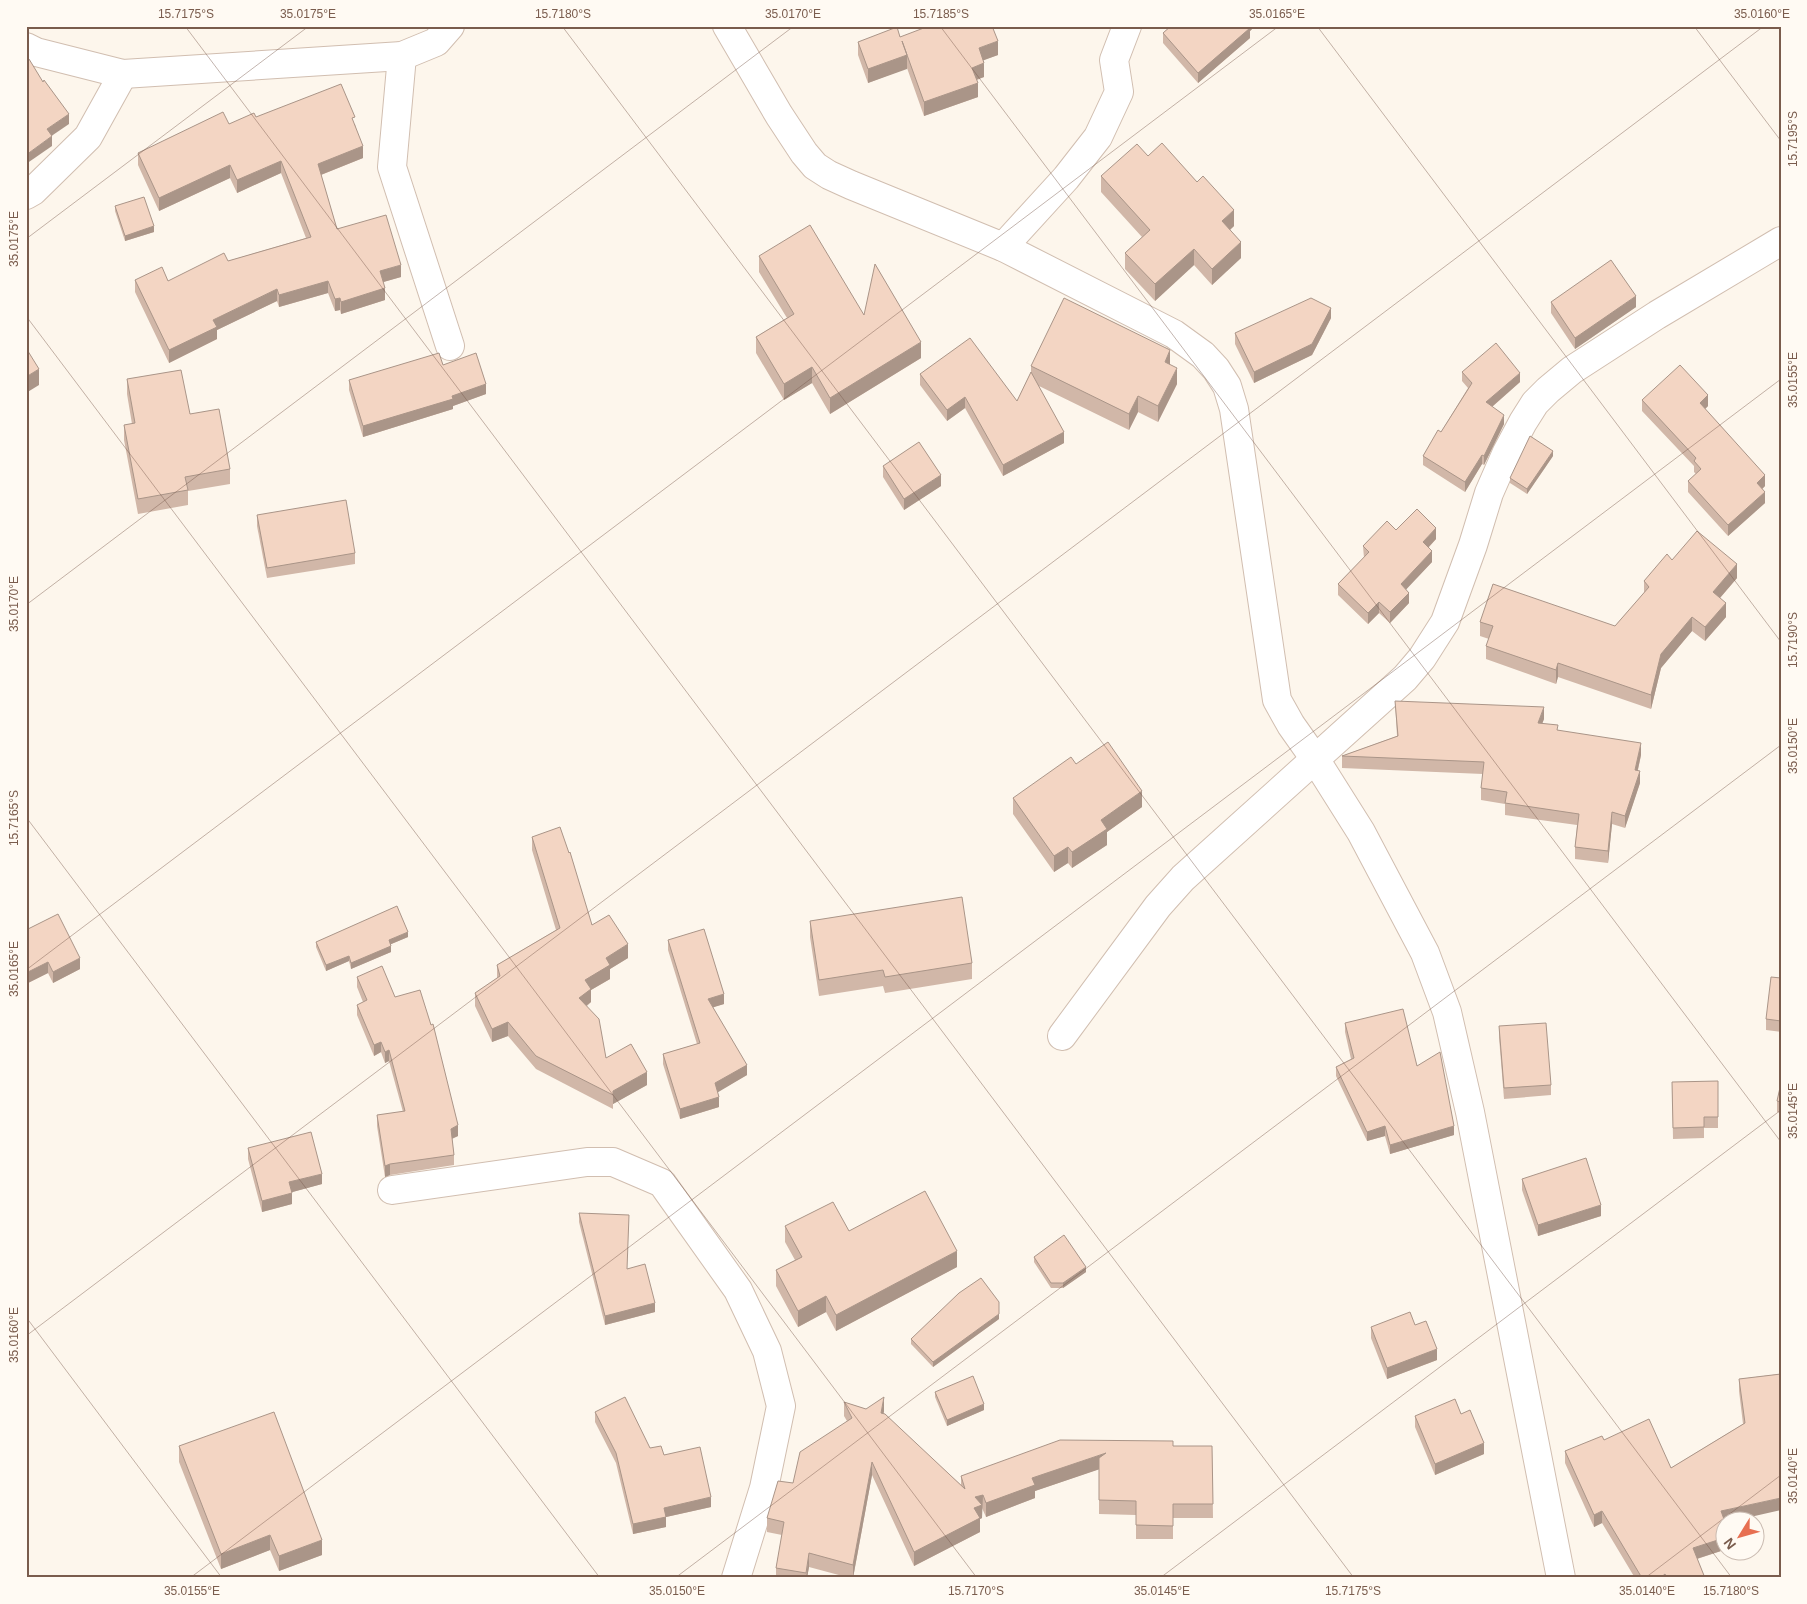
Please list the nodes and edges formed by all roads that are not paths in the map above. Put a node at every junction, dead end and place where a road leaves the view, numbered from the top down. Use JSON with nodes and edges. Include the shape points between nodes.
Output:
{"nodes":[{"id":1,"x":450,"y":26,"type":"edge"},
{"id":2,"x":726,"y":26,"type":"edge"},
{"id":3,"x":1127,"y":26,"type":"edge"},
{"id":4,"x":26,"y":47,"type":"edge"},
{"id":5,"x":402,"y":56,"type":"junction"},
{"id":6,"x":123,"y":74,"type":"junction"},
{"id":7,"x":26,"y":195,"type":"edge"},
{"id":8,"x":1781,"y":242,"type":"edge"},
{"id":9,"x":1003,"y":247,"type":"junction"},
{"id":10,"x":450,"y":346,"type":"dead end"},
{"id":11,"x":1315,"y":759,"type":"junction"},
{"id":12,"x":1062,"y":1036,"type":"dead end"},
{"id":13,"x":392,"y":1190,"type":"dead end"},
{"id":14,"x":736,"y":1578,"type":"edge"},
{"id":15,"x":1561,"y":1578,"type":"edge"}],
"edges":[{"from":1,"to":5,"type":"street","via":[[436,42]]},
{"from":2,"to":9,"type":"street","via":[[779,115],[815,166],[851,185]]},
{"from":3,"to":9,"type":"street","via":[[1114,60],[1119,92],[1098,137],[1066,178]]},
{"from":4,"to":6,"type":"street"},
{"from":5,"to":6,"type":"street"},
{"from":5,"to":10,"type":"street","via":[[392,167]]},
{"from":6,"to":7,"type":"street","via":[[88,137]]},
{"from":8,"to":11,"type":"street","via":[[1657,315],[1572,370],[1535,403],[1507,452],[1489,493],[1445,622],[1405,678]]},
{"from":9,"to":11,"type":"street","via":[[1174,334],[1204,355],[1227,386],[1234,409],[1277,700]]},
{"from":11,"to":12,"type":"street","via":[[1182,878]]},
{"from":11,"to":15,"type":"street","via":[[1361,832],[1425,953],[1447,1012],[1470,1112]]},
{"from":13,"to":14,"type":"street","via":[[587,1162],[613,1162],[662,1183],[738,1290],[767,1351],[781,1406],[764,1488]]}]}
